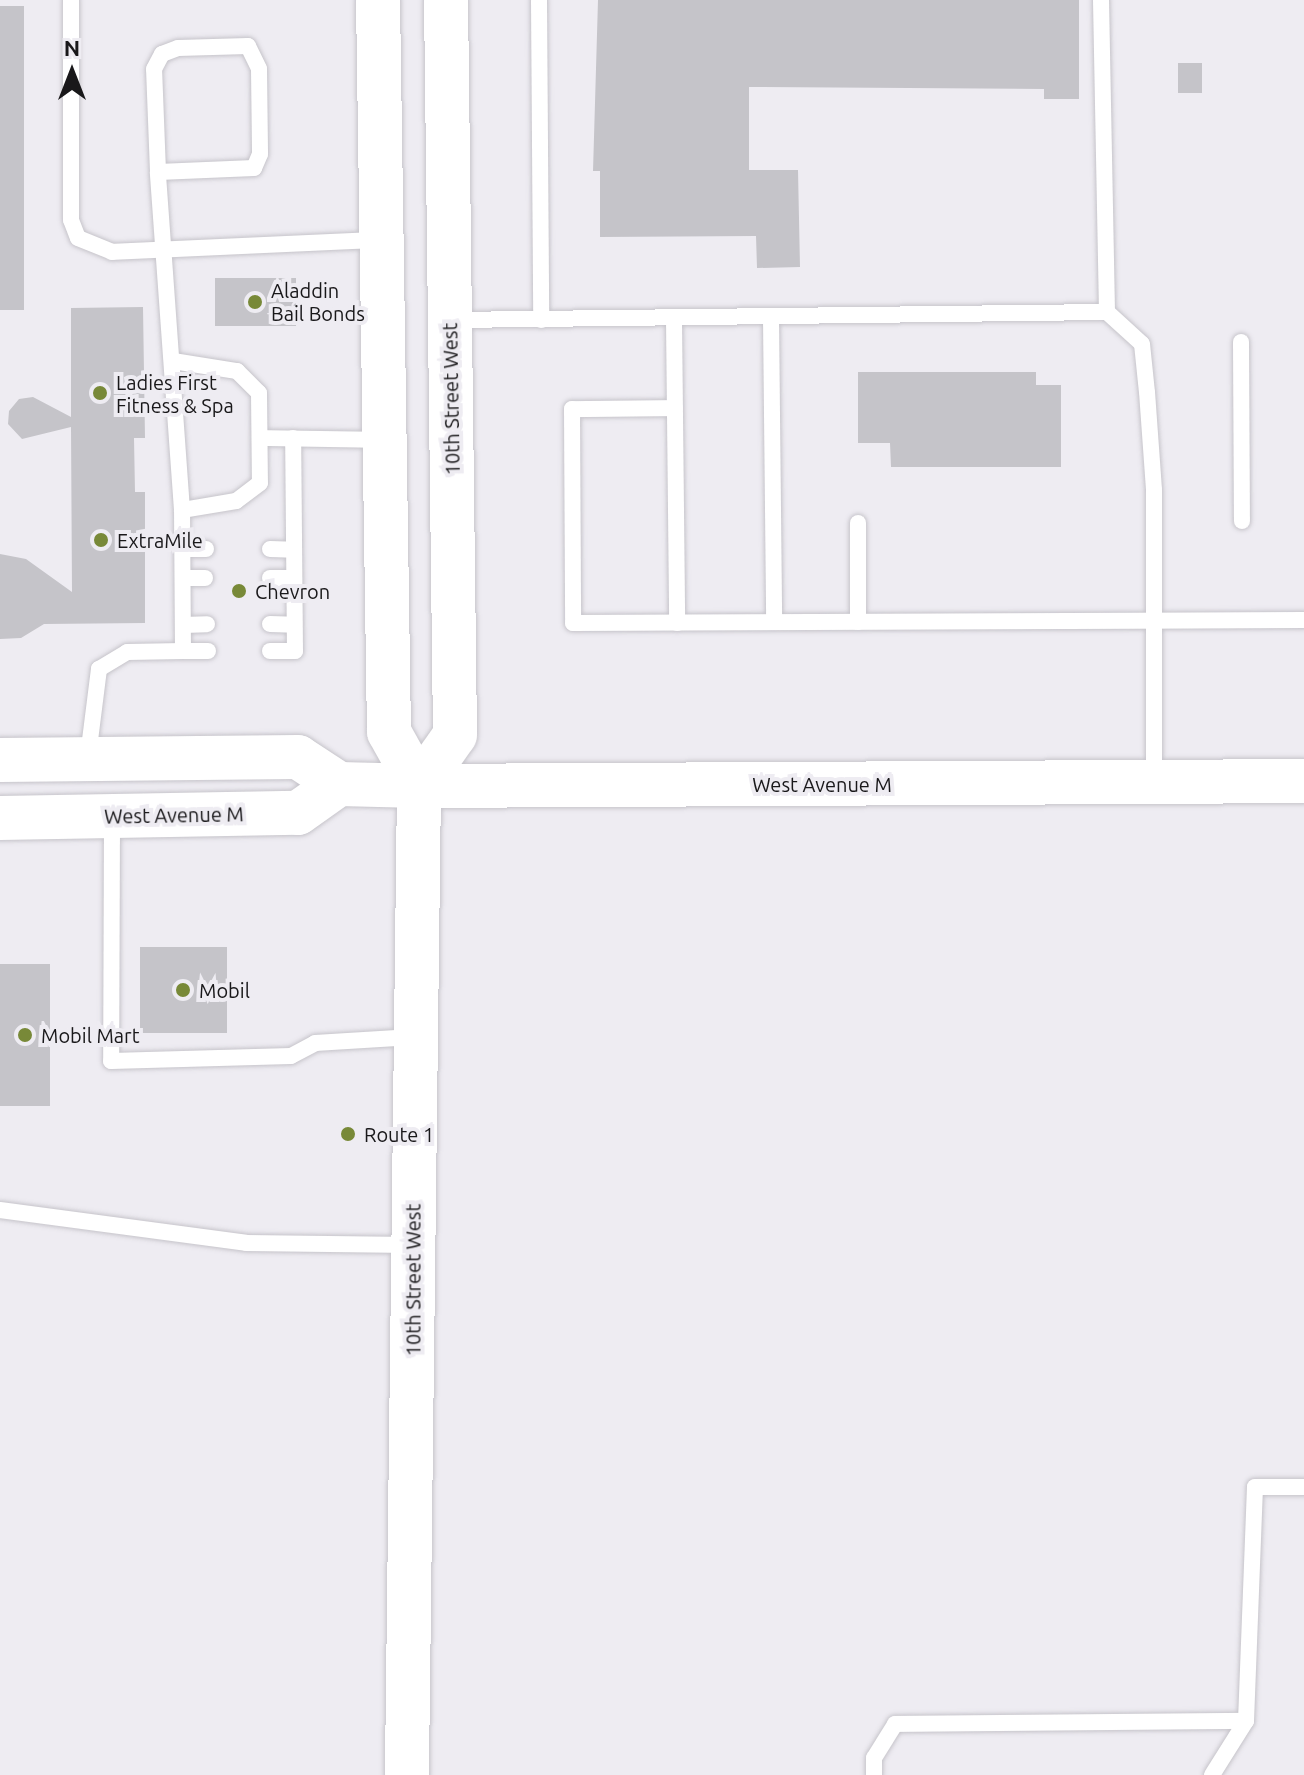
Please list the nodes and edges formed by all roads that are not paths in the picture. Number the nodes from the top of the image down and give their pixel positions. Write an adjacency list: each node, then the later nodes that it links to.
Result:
1 (71, 0): 8 (lane)
2 (378, 0): 7 (main road, 10th Street West)
3 (446, 0): 12 (main road, 10th Street West)
4 (539, 0): 13 (lane)
5 (1101, 0): 9 (lane)
6 (158, 172): 6 (lane); 8 (lane)
7 (380, 240): 8 (lane); 19 (main road, 10th Street West)
8 (167, 251): 15 (lane)
9 (1107, 312): 10 (lane); 32 (lane)
10 (771, 318): 11 (lane); 33 (lane)
11 (674, 319): 13 (lane); 16 (lane)
12 (450, 320): 13 (lane); 48 (main road, 10th Street West)
13 (541, 320)
14 (1241, 342): 21 (lane)
15 (173, 361): 17 (lane); 20 (lane)
16 (675, 408): 35 (lane); 35 (lane)
17 (260, 438): 18 (lane); 20 (lane)
18 (293, 438): 19 (lane); 26 (lane)
19 (383, 440): 48 (main road, 10th Street West)
20 (182, 510): 23 (lane)
21 (1242, 521)
22 (858, 523): 34 (lane)
23 (183, 549): 24 (lane); 27 (lane)
24 (206, 549)
25 (270, 549): 26 (lane)
26 (293, 550): 30 (lane)
27 (183, 578): 28 (lane); 38 (lane)
28 (205, 578)
29 (270, 578): 30 (lane)
30 (293, 578): 39 (lane)
31 (1304, 620): 32 (lane)
32 (1151, 621): 34 (lane); 46 (lane)
33 (774, 622): 34 (lane); 35 (lane)
34 (858, 622)
35 (677, 623)
36 (207, 624): 38 (lane)
37 (270, 624): 39 (lane)
38 (183, 625): 40 (lane)
39 (294, 625): 42 (lane)
40 (183, 651): 41 (lane); 43 (lane)
41 (208, 651)
42 (270, 651)
43 (88, 759): 44 (main road); 47 (main road)
44 (0, 760)
45 (1304, 781): 46 (main road, West Avenue M)
46 (1154, 782): 48 (main road, West Avenue M)
47 (339, 784): 48 (main road, West Avenue M); 49 (main road, West Avenue M)
48 (419, 786): 51 (main road, 10th Street West)
49 (112, 817): 50 (main road, West Avenue M); 51 (lane)
50 (0, 818)
51 (415, 1037): 53 (main road, 10th Street West)
52 (0, 1210): 53 (lane)
53 (413, 1245): 56 (main road, 10th Street West)
54 (1304, 1487): 55 (lane)
55 (1246, 1721): 57 (lane); 58 (lane)
56 (407, 1775)
57 (874, 1775)
58 (1212, 1775)

